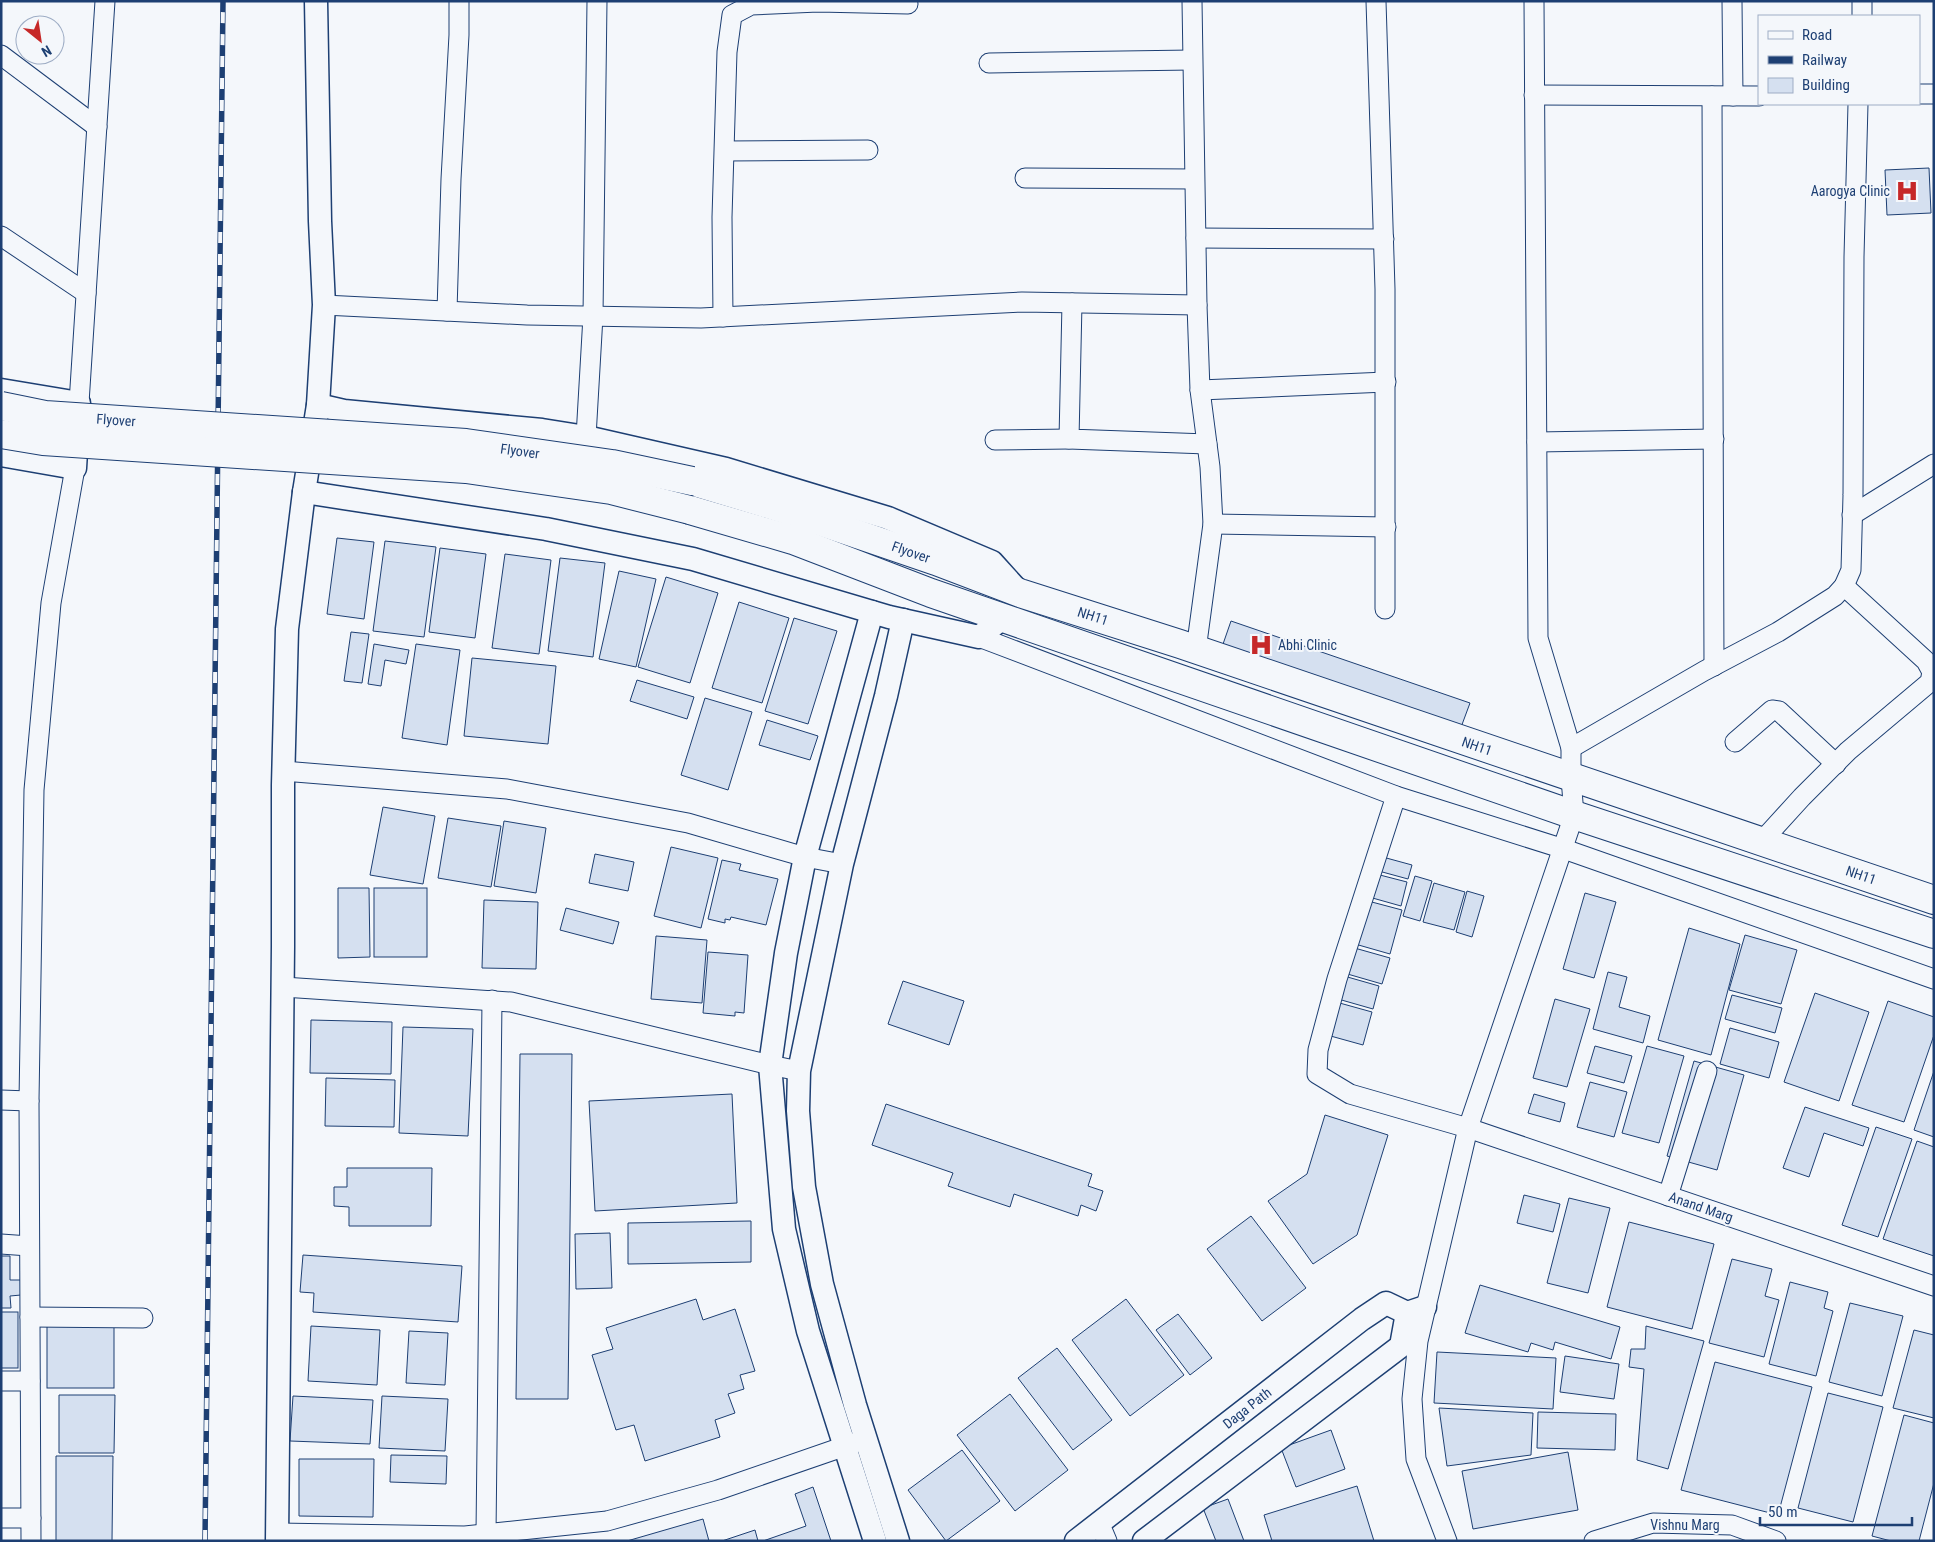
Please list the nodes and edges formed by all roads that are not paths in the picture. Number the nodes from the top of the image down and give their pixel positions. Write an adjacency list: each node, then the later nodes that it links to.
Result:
1 (105, 1): 22 (street)
2 (316, 1): 32 (street)
3 (459, 1): 34 (street)
4 (597, 1): 35 (street)
5 (1192, 1): 13 (street)
6 (1376, 1): 29 (street)
7 (1534, 1): 17 (street)
8 (1732, 1): 19 (street)
9 (1862, 1): 11 (street)
10 (908, 4): 24 (street)
11 (1862, 15)
12 (1, 55): 22 (street)
13 (1192, 60): 14 (street); 26 (street)
14 (988, 63)
15 (1920, 94): 16 (street)
16 (1934, 94)
17 (1534, 95): 18 (street); 48 (street)
18 (1712, 96): 19 (street); 46 (street)
19 (1733, 96): 20 (street)
20 (1758, 96)
21 (1858, 105): 54 (street)
22 (97, 127): 30 (street)
23 (868, 150): 24 (street)
24 (725, 151): 36 (street)
25 (1024, 178): 26 (street)
26 (1194, 179): 28 (street)
27 (1, 236): 30 (street)
28 (1196, 238): 29 (street); 33 (street)
29 (1384, 239): 37 (street)
30 (86, 293): 40 (street)
31 (1072, 303): 33 (street); 36 (street); 45 (street)
32 (324, 305): 34 (street); 41 (street)
33 (1197, 306): 38 (street)
34 (447, 311): 35 (street)
35 (593, 316): 36 (street); 44 (street)
36 (723, 317)
37 (1386, 382): 38 (street); 56 (street)
38 (1200, 390): 49 (street)
39 (3, 396): 40 (street); 42 (street); 58 (highway, Flyover, bridge)
40 (79, 403): 52 (street)
41 (318, 405): 44 (street); 53 (street)
42 (1, 429)
43 (1, 434): 61 (highway, Flyover, bridge)
44 (586, 436): 58 (street)
45 (1069, 439): 47 (street); 49 (street)
46 (1714, 439): 48 (street); 65 (street)
47 (995, 440)
48 (1537, 442): 67 (street)
49 (1207, 444): 55 (street)
50 (1, 455): 52 (street)
51 (1934, 464): 54 (street)
52 (75, 468): 86 (street)
53 (304, 492): 60 (street); 69 (street)
54 (1852, 515): 57 (street)
55 (1213, 524): 56 (street); 64 (street)
56 (1386, 527): 59 (street)
57 (1844, 586): 65 (street); 68 (street)
58 (1020, 593): 64 (highway, NH11)
59 (1385, 609)
60 (872, 612): 62 (street); 75 (street)
61 (1004, 617): 63 (street); 72 (highway, Flyover)
62 (903, 620): 63 (street); 76 (street)
63 (979, 637): 71 (street)
64 (1196, 650): 70 (highway, NH11)
65 (1714, 666): 67 (street)
66 (1735, 742): 68 (street)
67 (1571, 748): 70 (street)
68 (1836, 764): 73 (street)
69 (283, 771): 75 (street); 80 (street)
70 (1571, 778): 72 (street); 73 (highway, NH11)
71 (1396, 796): 74 (street); 87 (street, Anand Marg)
72 (1574, 815): 74 (street); 78 (highway, Flyover)
73 (1761, 842): 77 (highway, NH11)
74 (1564, 849): 79 (street); 87 (street)
75 (805, 857): 76 (street); 82 (street)
76 (842, 864): 83 (street)
77 (1934, 900)
78 (1934, 934)
79 (1934, 979)
80 (282, 987): 81 (street); 103 (street)
81 (492, 1000): 82 (street); 102 (street)
82 (770, 1065): 83 (street); 98 (street)
83 (799, 1071): 97 (street)
84 (1707, 1071): 88 (street)
85 (1, 1100): 86 (street)
86 (29, 1101): 90 (street)
87 (1468, 1128): 88 (street, Anand Marg); 92 (street)
88 (1668, 1196): 91 (street, Anand Marg)
89 (1, 1244): 90 (street)
90 (29, 1246): 93 (street)
91 (1934, 1286)
92 (1416, 1310): 101 (street, Daga Path); 108 (street); 109 (street)
93 (30, 1317): 94 (street); 96 (street)
94 (143, 1318)
95 (1, 1381): 96 (street)
96 (30, 1381): 100 (street)
97 (866, 1438): 98 (street); 106 (street)
98 (846, 1447): 102 (street); 105 (street)
99 (1, 1518): 100 (street)
100 (31, 1518): 104 (street)
101 (1103, 1531): 107 (street, Daga Path)
102 (486, 1534): 103 (street)
103 (277, 1537)
104 (31, 1541)
105 (875, 1541)
106 (898, 1541)
107 (1076, 1541)
108 (1144, 1541)
109 (1447, 1541)
110 (1594, 1541): 111 (street, Vishnu Marg)
111 (1776, 1541)

